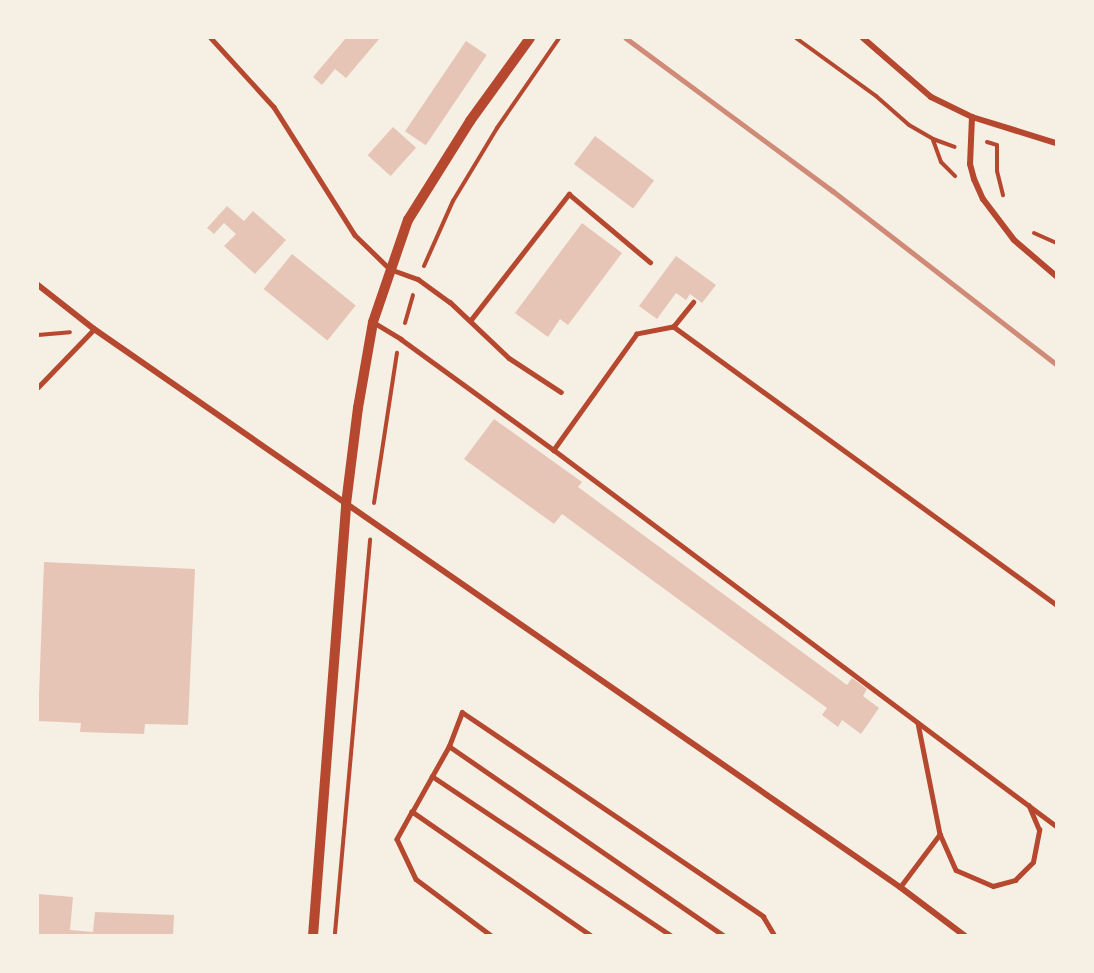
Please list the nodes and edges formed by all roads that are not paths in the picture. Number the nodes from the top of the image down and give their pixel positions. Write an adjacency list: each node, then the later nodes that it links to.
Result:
1 (211, 38): 7 (lane)
2 (530, 38): 7 (street)
3 (863, 38): 4 (street)
4 (972, 117): 5 (street); 8 (street)
5 (1056, 143)
6 (650, 262): 11 (lane)
7 (390, 269): 11 (lane); 12 (street)
8 (1056, 276)
9 (38, 285): 14 (street)
10 (693, 302): 13 (lane)
11 (470, 321): 16 (lane)
12 (373, 322): 17 (lane); 18 (street)
13 (673, 327): 17 (lane); 19 (lane)
14 (94, 329): 15 (street); 18 (street)
15 (38, 387)
16 (561, 392)
17 (554, 450): 20 (lane)
18 (346, 504): 27 (street); 29 (street)
19 (1056, 606)
20 (918, 723): 23 (lane); 26 (lane)
21 (449, 746): 22 (lane); 33 (lane); 34 (lane)
22 (432, 776): 24 (lane); 32 (lane)
23 (1029, 806): 25 (lane); 26 (lane)
24 (412, 812): 28 (lane); 31 (lane)
25 (1056, 826)
26 (940, 834): 27 (lane)
27 (900, 887): 35 (street)
28 (484, 933): 30 (lane)
29 (313, 936)
30 (492, 936)
31 (591, 936)
32 (672, 936)
33 (724, 936)
34 (775, 936)
35 (965, 936)

